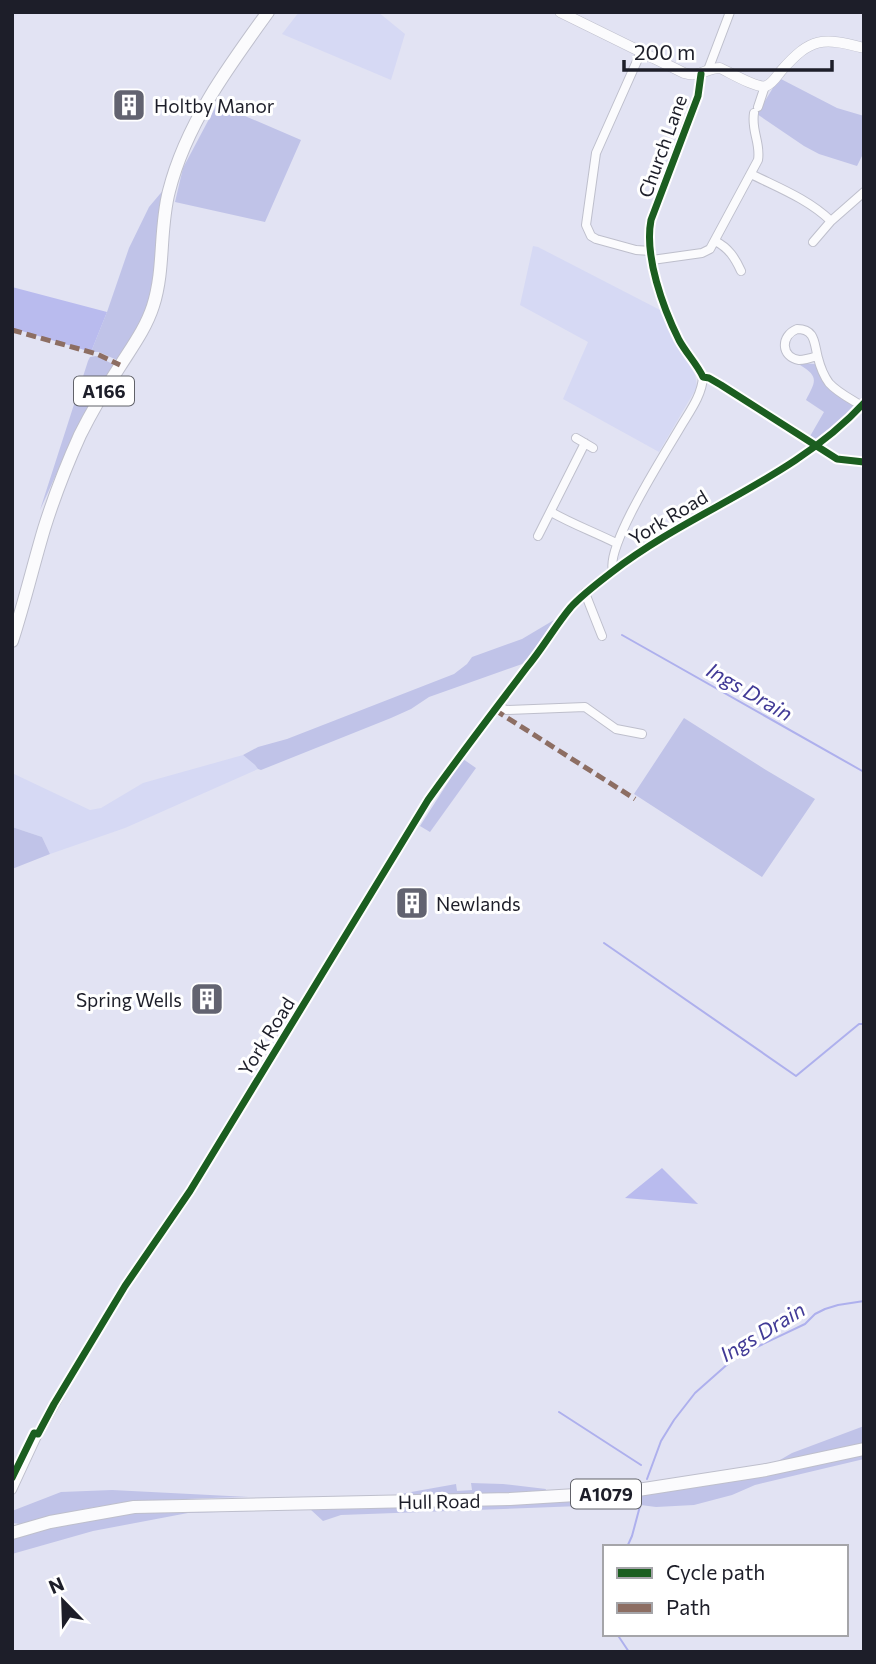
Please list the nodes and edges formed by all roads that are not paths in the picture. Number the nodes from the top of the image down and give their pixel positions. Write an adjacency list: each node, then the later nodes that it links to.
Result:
1 (268, 12): 29 (highway, A166)
2 (560, 12): 5 (street)
3 (730, 12): 6 (street, Church Lane)
4 (864, 48): 7 (street)
5 (641, 52): 6 (street); 13 (street)
6 (704, 72): 7 (street); 13 (street, Church Lane)
7 (765, 86): 8 (street)
8 (751, 174): 10 (street); 11 (street)
9 (864, 192): 10 (street)
10 (831, 221): 12 (street)
11 (715, 241): 13 (street); 14 (street)
12 (813, 242)
13 (652, 255): 16 (street, Church Lane)
14 (741, 271)
15 (817, 356): 15 (street); 17 (street)
16 (703, 377): 20 (street, Church Lane); 25 (street)
17 (863, 405): 20 (street, York Road)
18 (576, 438): 19 (street)
19 (584, 443): 21 (street); 23 (street)
20 (817, 446): 22 (street, Church Lane); 26 (street, York Road)
21 (593, 448)
22 (864, 461)
23 (551, 512): 24 (street); 25 (street)
24 (538, 536)
25 (616, 543): 26 (street)
26 (613, 571): 27 (street, York Road)
27 (585, 593): 28 (street); 30 (street, York Road)
28 (602, 636)
29 (12, 641)
30 (498, 706): 31 (street); 33 (street, York Road)
31 (642, 734)
32 (864, 1448): 34 (highway, Hull Road / A1079)
33 (12, 1490)
34 (12, 1533)

